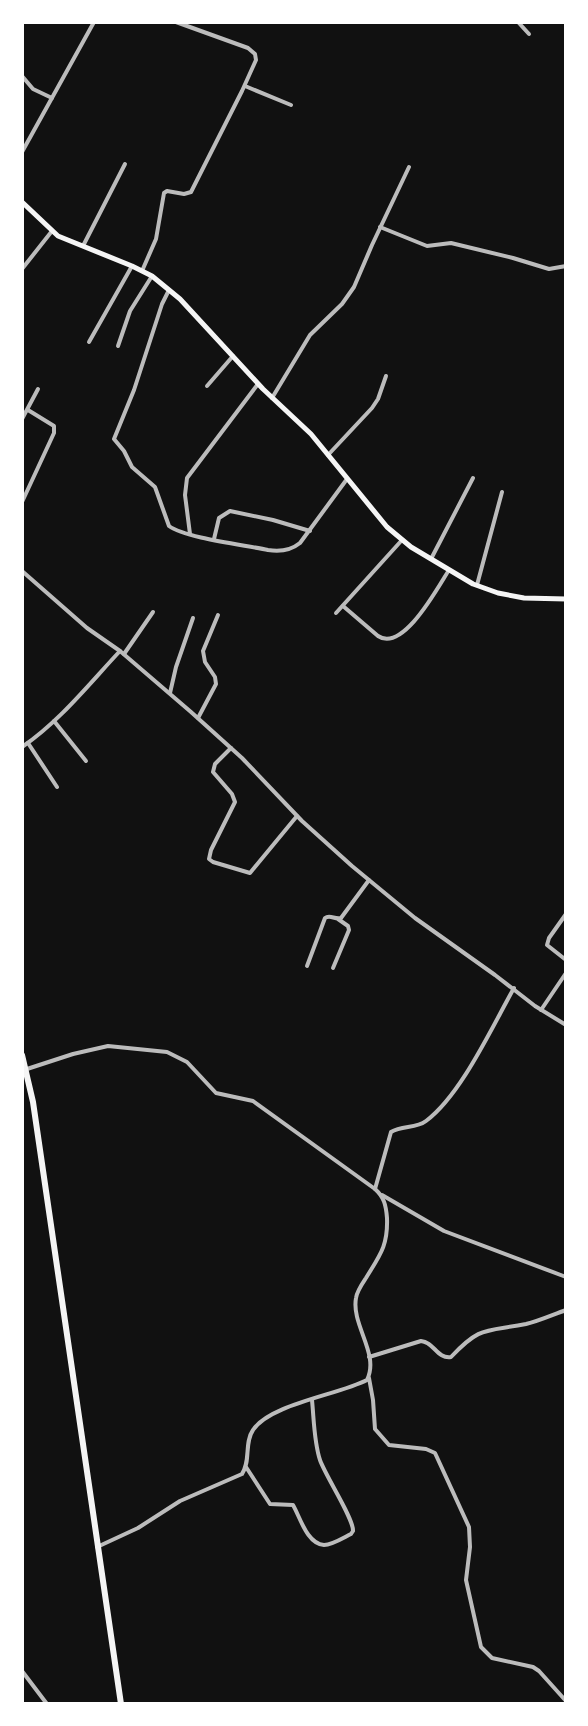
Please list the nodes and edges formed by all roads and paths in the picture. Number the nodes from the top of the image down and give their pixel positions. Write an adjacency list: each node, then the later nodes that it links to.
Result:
1 (94, 22): 7 (street)
2 (176, 22): 6 (street)
3 (518, 22): 4 (street)
4 (529, 34)
5 (22, 76): 7 (street)
6 (245, 86): 8 (street); 19 (street)
7 (52, 98): 9 (street)
8 (291, 105)
9 (22, 152)
10 (125, 164): 15 (street)
11 (409, 167): 13 (street)
12 (22, 202): 14 (main road)
13 (380, 227): 17 (street); 29 (street)
14 (52, 231): 15 (main road); 18 (street)
15 (82, 246): 16 (main road)
16 (132, 266): 19 (main road); 22 (street)
17 (566, 266)
18 (22, 268)
19 (142, 271): 20 (main road)
20 (152, 276): 21 (main road); 23 (street)
21 (169, 290): 24 (main road); 38 (street)
22 (89, 342)
23 (118, 346)
24 (233, 356): 26 (main road); 27 (street)
25 (386, 376): 32 (street)
26 (258, 384): 29 (main road); 38 (street)
27 (207, 386)
28 (38, 389): 30 (street)
29 (272, 398): 32 (main road)
30 (28, 410): 31 (street); 36 (street)
31 (22, 419)
32 (328, 454): 34 (main road)
33 (473, 478): 41 (street)
34 (348, 479): 37 (street); 40 (main road)
35 (502, 492): 44 (street)
36 (22, 502)
37 (310, 531): 39 (street); 39 (street)
38 (190, 534): 39 (street)
39 (214, 539)
40 (402, 540): 41 (main road); 46 (street)
41 (431, 559): 42 (main road)
42 (449, 570): 44 (main road); 46 (street)
43 (22, 571): 51 (street)
44 (477, 585): 45 (main road)
45 (566, 599)
46 (343, 606): 48 (street)
47 (153, 612): 51 (street)
48 (336, 613)
49 (219, 615): 53 (street)
50 (193, 618): 52 (street)
51 (122, 652): 52 (street); 54 (street)
52 (170, 693): 53 (street)
53 (198, 718): 57 (street)
54 (54, 721): 55 (street); 58 (street)
55 (28, 744): 56 (street); 59 (street)
56 (22, 747)
57 (231, 748): 60 (street); 60 (street)
58 (86, 761)
59 (57, 787)
60 (297, 816): 61 (street)
61 (369, 880): 63 (street); 68 (street)
62 (566, 914): 64 (street)
63 (337, 919): 65 (street); 66 (street)
64 (566, 960)
65 (307, 966)
66 (333, 968)
67 (566, 973): 69 (street)
68 (514, 988): 69 (street); 73 (street)
69 (541, 1010): 70 (street)
70 (566, 1025)
71 (22, 1055): 72 (main road)
72 (27, 1069): 73 (street); 81 (main road)
73 (375, 1189): 74 (street)
74 (381, 1194): 75 (street); 77 (street)
75 (566, 1277)
76 (566, 1310): 77 (street)
77 (369, 1357): 78 (street)
78 (369, 1377): 79 (street); 83 (street)
79 (312, 1400): 80 (street); 80 (street)
80 (246, 1466): 81 (street)
81 (97, 1547): 85 (main road)
82 (22, 1671): 84 (street)
83 (566, 1701)
84 (47, 1704)
85 (121, 1704)

